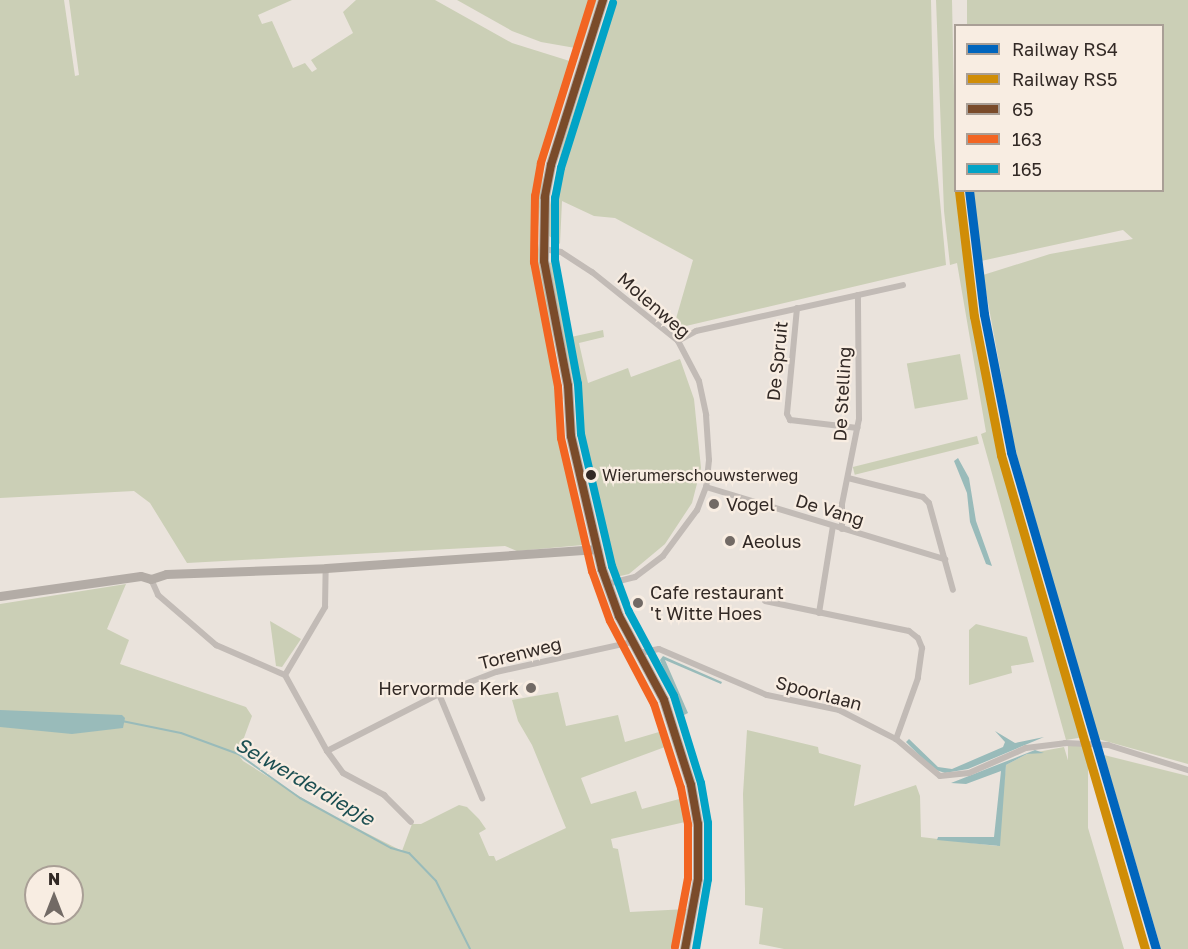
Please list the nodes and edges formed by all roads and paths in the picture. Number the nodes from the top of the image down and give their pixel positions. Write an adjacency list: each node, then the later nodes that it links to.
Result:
1 (603, 0): 2 (main road)
2 (544, 249): 6 (street, Molenweg); 12 (main road)
3 (903, 285): 4 (street)
4 (858, 295): 5 (street); 7 (street, De Stelling)
5 (797, 308): 6 (street); 7 (street, De Spruit)
6 (678, 341): 9 (street, Molenweg)
7 (858, 428): 8 (street, De Stelling)
8 (848, 478): 11 (street, De Stelling); 13 (street, De Vang)
9 (706, 488): 10 (street, De Vang); 16 (street, Molenweg)
10 (833, 526): 11 (street, De Vang); 20 (street)
11 (842, 529): 13 (street, De Vang)
12 (597, 549): 14 (street); 16 (main road)
13 (945, 560): 17 (street, De Vang)
14 (326, 568): 15 (street); 23 (street)
15 (151, 579): 18 (street); 23 (street)
16 (607, 584): 21 (main road)
17 (953, 590)
18 (0, 596)
19 (765, 601): 20 (street)
20 (819, 613): 25 (street)
21 (633, 642): 22 (main road); 24 (street, Torenweg)
22 (640, 653): 25 (street, Spoorlaan); 30 (main road)
23 (285, 675): 26 (street)
24 (439, 694): 26 (street, Torenweg); 28 (street)
25 (896, 739): 27 (street, Spoorlaan)
26 (327, 751): 29 (street)
27 (1188, 770)
28 (482, 798)
29 (411, 822)
30 (685, 949)

